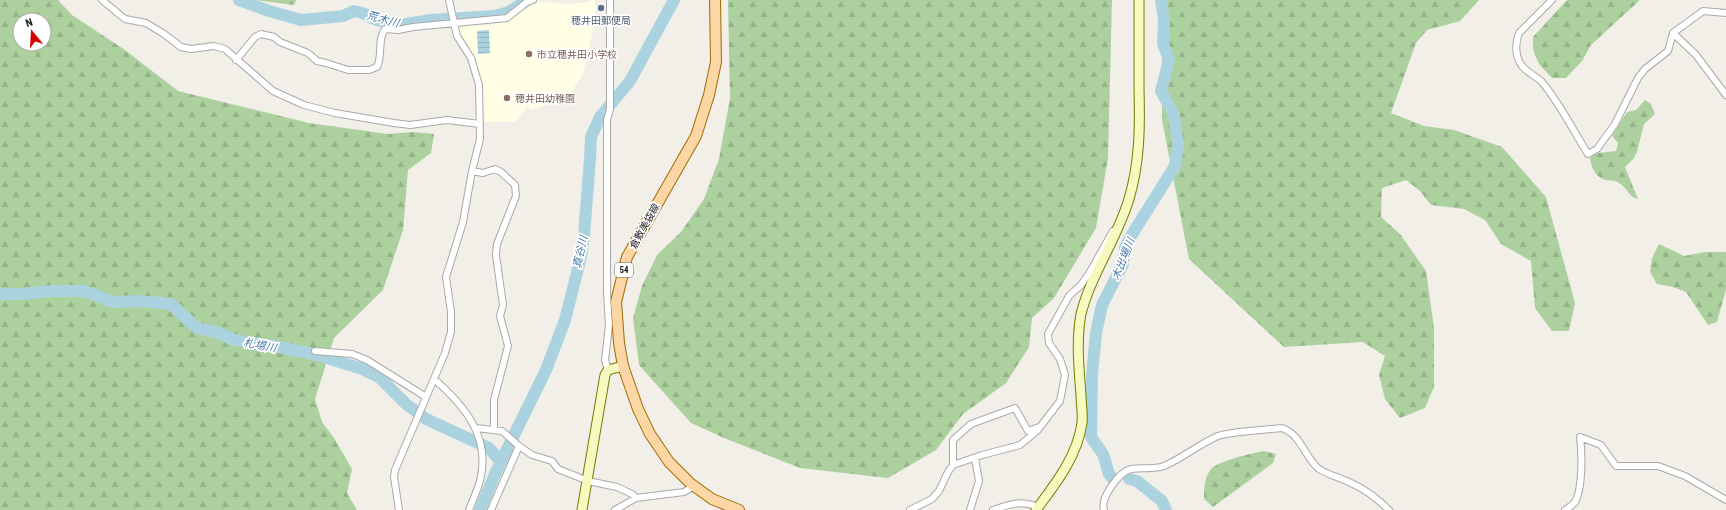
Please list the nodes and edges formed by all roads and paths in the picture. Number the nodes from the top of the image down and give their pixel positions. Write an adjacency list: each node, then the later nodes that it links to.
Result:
1 (102, 0): 11 (street)
2 (449, 0): 9 (street)
3 (533, 0): 9 (street)
4 (610, 0): 18 (street)
5 (715, 0): 17 (main road, 倉敷美袋線 / 54)
6 (1139, 0): 15 (street)
7 (1552, 0): 10 (street)
8 (1726, 13): 10 (street)
9 (453, 20): 11 (street); 13 (street)
10 (1673, 33): 12 (street)
11 (236, 60): 13 (street)
12 (1726, 95)
13 (480, 124): 14 (street)
14 (472, 171): 19 (street); 23 (street)
15 (1120, 221): 21 (street); 31 (street)
16 (315, 351): 20 (street)
17 (623, 366): 18 (street); 28 (main road, 倉敷美袋線 / 54)
18 (608, 370): 27 (street)
19 (434, 379): 20 (street); 22 (street)
20 (426, 397): 32 (street)
21 (1041, 426): 25 (street); 26 (street)
22 (476, 428): 23 (street); 33 (street)
23 (494, 430): 24 (street)
24 (519, 446): 27 (street); 34 (street)
25 (975, 458): 26 (street); 39 (street)
26 (953, 465): 38 (street)
27 (588, 481): 29 (street); 35 (street)
28 (694, 486): 29 (street); 37 (main road, 倉敷美袋線 / 54)
29 (636, 498): 36 (street)
30 (1726, 500): 43 (street)
31 (1037, 508): 40 (street)
32 (399, 510)
33 (469, 510)
34 (491, 510)
35 (582, 510)
36 (615, 510)
37 (739, 510)
38 (910, 510)
39 (970, 510)
40 (993, 510)
41 (1104, 510): 42 (street)
42 (1388, 510)
43 (1565, 510)

